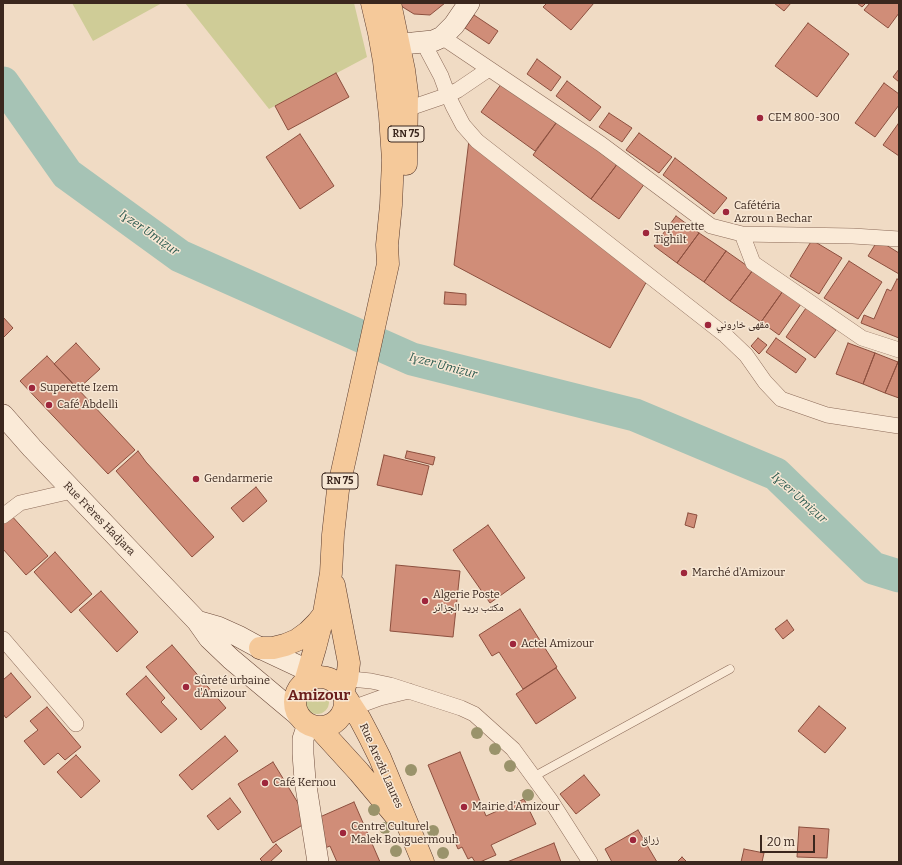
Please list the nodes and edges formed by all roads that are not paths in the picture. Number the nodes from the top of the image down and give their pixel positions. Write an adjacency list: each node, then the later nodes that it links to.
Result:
1 (372, 3): 5 (main road, RN 75)
2 (390, 3): 5 (main road, RN 75)
3 (469, 3): 4 (main road)
4 (433, 40): 5 (main road); 6 (street); 7 (street)
5 (390, 43): 8 (main road, RN 75); 11 (main road, RN 75)
6 (490, 69): 7 (street); 9 (street)
7 (448, 95): 8 (street); 14 (street)
8 (406, 110): 11 (main road, RN 75)
9 (742, 234): 10 (street); 12 (street)
10 (899, 239)
11 (388, 264): 17 (main road, RN 75)
12 (899, 350)
13 (3, 415): 15 (main road, Rue Frères Hadjara)
14 (899, 426)
15 (72, 491): 16 (street); 19 (main road, Rue Frères Hadjara)
16 (3, 516)
17 (331, 573): 18 (main road, RN 75); 23 (main road, RN 75)
18 (324, 613): 21 (main road); 23 (main road, RN 75)
19 (196, 621): 21 (main road); 25 (main road, Rue Frères Hadjara)
20 (3, 639): 26 (street)
21 (260, 648): 23 (main road)
22 (730, 669): 27 (lane)
23 (333, 688): 24 (street); 24 (street); 25 (main road); 25 (main road); 28 (main road, Rue Arezki Laures)
24 (409, 691): 27 (street)
25 (308, 722): 28 (main road, Rue Arezki Laures); 29 (main road)
26 (76, 724)
27 (534, 777): 31 (street)
28 (413, 838): 30 (main road, Rue Arezki Laures)
29 (318, 862)
30 (423, 862)
31 (590, 862)

